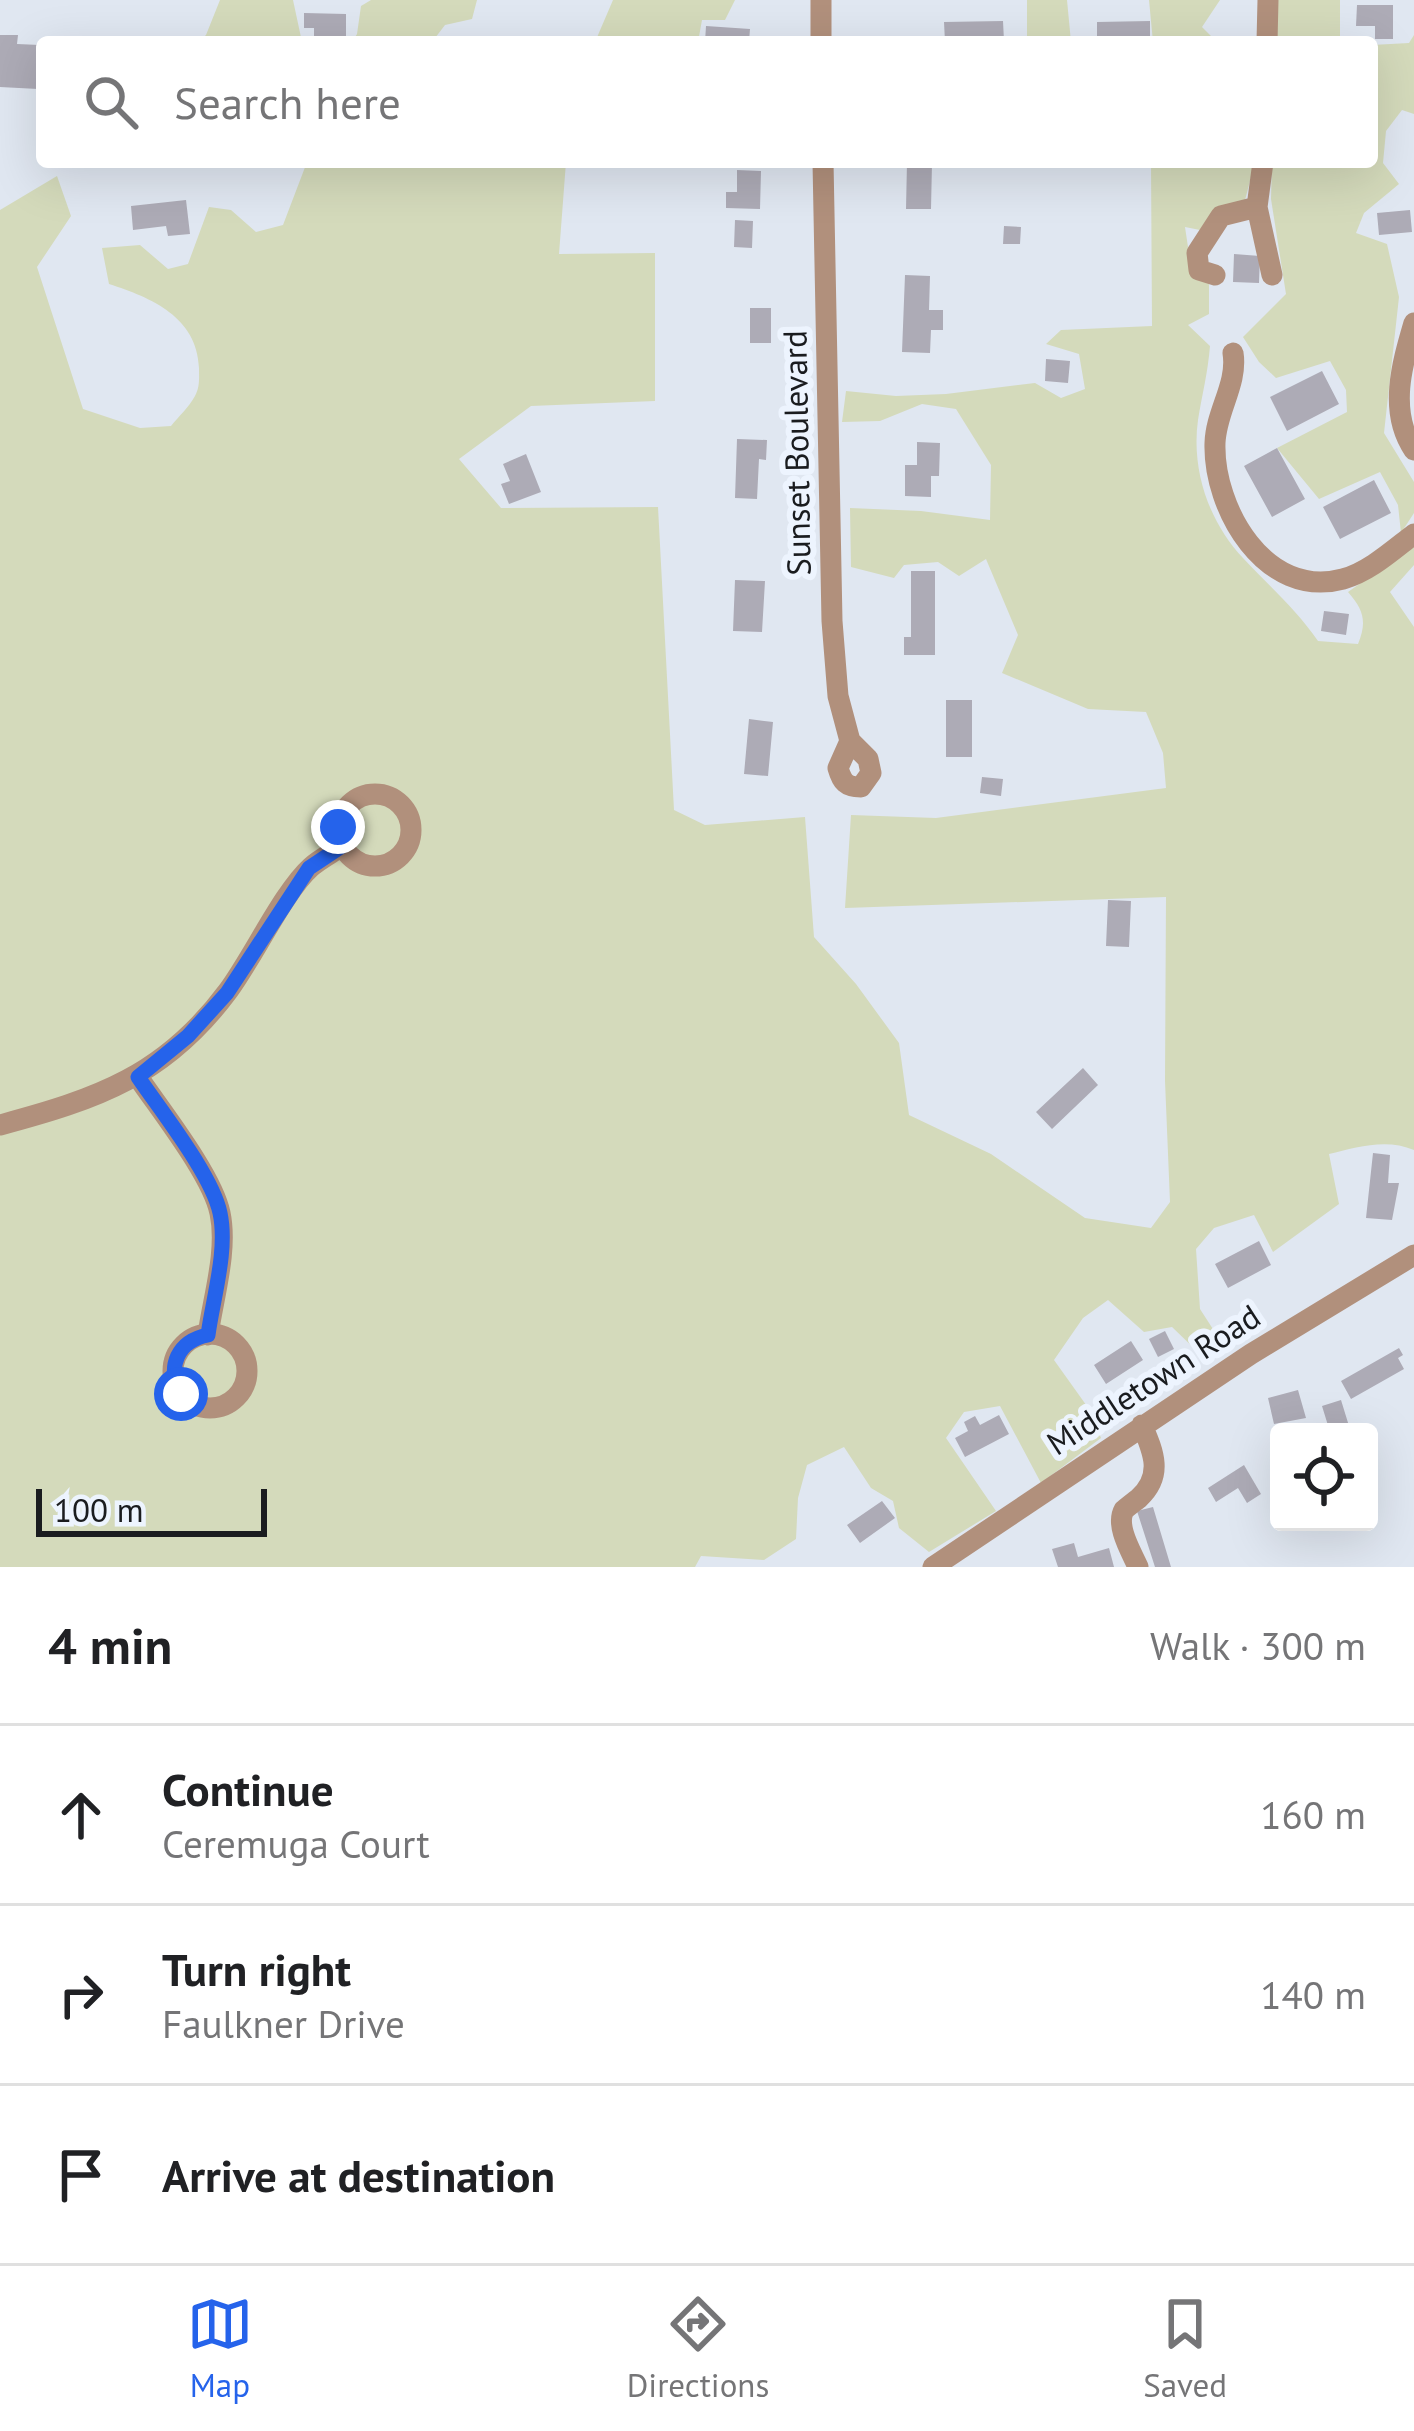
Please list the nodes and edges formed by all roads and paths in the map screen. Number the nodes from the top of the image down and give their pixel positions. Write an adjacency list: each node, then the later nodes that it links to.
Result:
1 (820, 0): 3 (street)
2 (1268, 0): 4 (street)
3 (821, 36)
4 (1267, 36)
5 (823, 168): 14 (street, Sunset Boulevard)
6 (1262, 168): 7 (street)
7 (1257, 207): 8 (street); 9 (street)
8 (1215, 275)
9 (1272, 275)
10 (1414, 323): 12 (street)
11 (1233, 352): 13 (street)
12 (1414, 450)
13 (1414, 534)
14 (850, 741)
15 (342, 846): 16 (street)
16 (138, 1077): 17 (street); 19 (street)
17 (0, 1125)
18 (1414, 1255): 20 (street, Middletown Road)
19 (208, 1335)
20 (1142, 1425): 21 (street, Middletown Road); 22 (street)
21 (933, 1567)
22 (1138, 1567)

